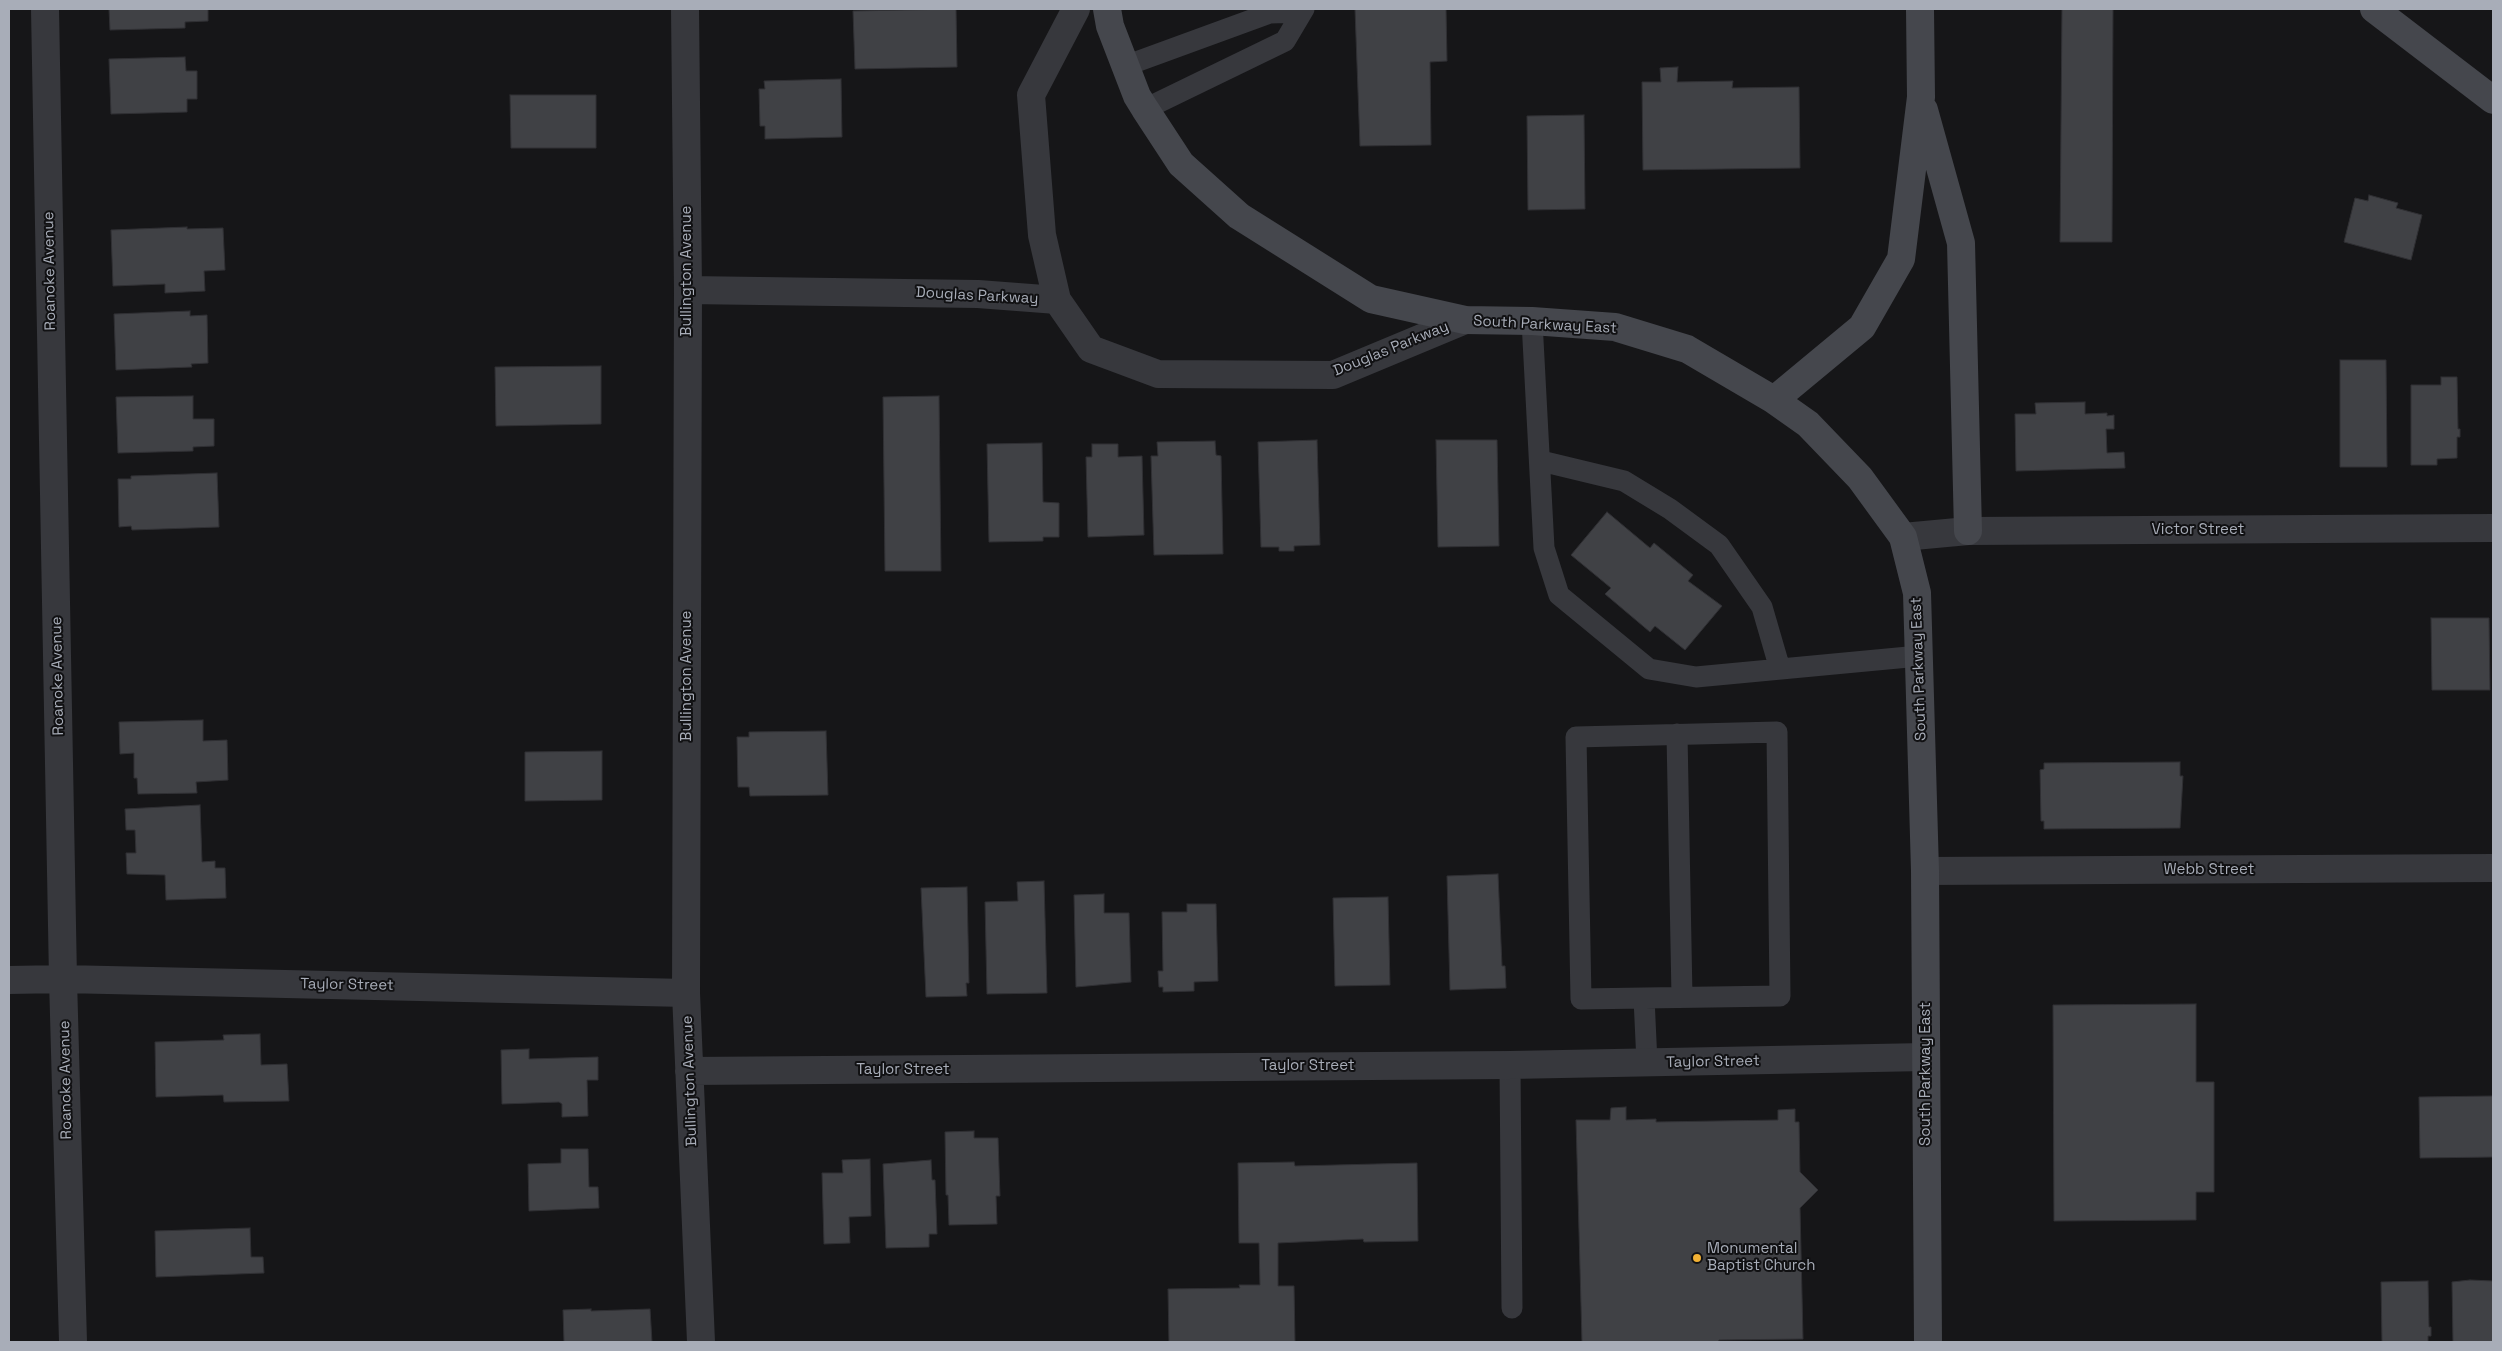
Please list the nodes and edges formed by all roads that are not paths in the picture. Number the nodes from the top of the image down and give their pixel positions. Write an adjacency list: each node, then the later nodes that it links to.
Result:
1 (45, 9): 26 (street, Roanoke Avenue)
2 (685, 9): 12 (street, Bullington Avenue)
3 (1076, 9): 13 (street)
4 (1107, 9): 8 (main road, South Parkway East)
5 (1920, 9): 9 (main road)
6 (2374, 9): 10 (main road)
7 (1303, 11): 8 (lane); 11 (lane)
8 (1125, 66): 11 (main road, South Parkway East)
9 (1920, 97): 16 (main road); 19 (main road)
10 (2493, 100)
11 (1145, 109): 14 (main road, South Parkway East)
12 (688, 290): 13 (street, Douglas Parkway); 28 (street, Bullington Avenue)
13 (1058, 300): 14 (street, Douglas Parkway)
14 (1465, 320): 15 (main road, South Parkway East)
15 (1532, 321): 16 (main road, South Parkway East); 17 (lane)
16 (1774, 400): 20 (main road, South Parkway East)
17 (1541, 461): 22 (lane); 22 (lane)
18 (2493, 528): 19 (street, Victor Street)
19 (1968, 531): 20 (street, Victor Street)
20 (1903, 537): 21 (main road, South Parkway East)
21 (1919, 656): 22 (lane); 25 (main road, South Parkway East)
22 (1780, 669)
23 (1678, 734): 29 (lane); 30 (lane); 30 (lane)
24 (2493, 868): 25 (street, Webb Street)
25 (1925, 871): 31 (main road, South Parkway East)
26 (63, 979): 27 (street, Taylor Street); 28 (street, Taylor Street); 36 (street, Roanoke Avenue)
27 (9, 980)
28 (686, 993): 34 (street, Bullington Avenue)
29 (1644, 998): 30 (lane); 32 (lane)
30 (1682, 998)
31 (1926, 1057): 32 (street, Taylor Street); 38 (main road, South Parkway East)
32 (1647, 1063): 33 (street, Taylor Street)
33 (1510, 1065): 34 (street, Taylor Street); 35 (lane)
34 (689, 1071): 37 (street, Bullington Avenue)
35 (1512, 1308)
36 (73, 1342)
37 (701, 1342)
38 (1928, 1342)

